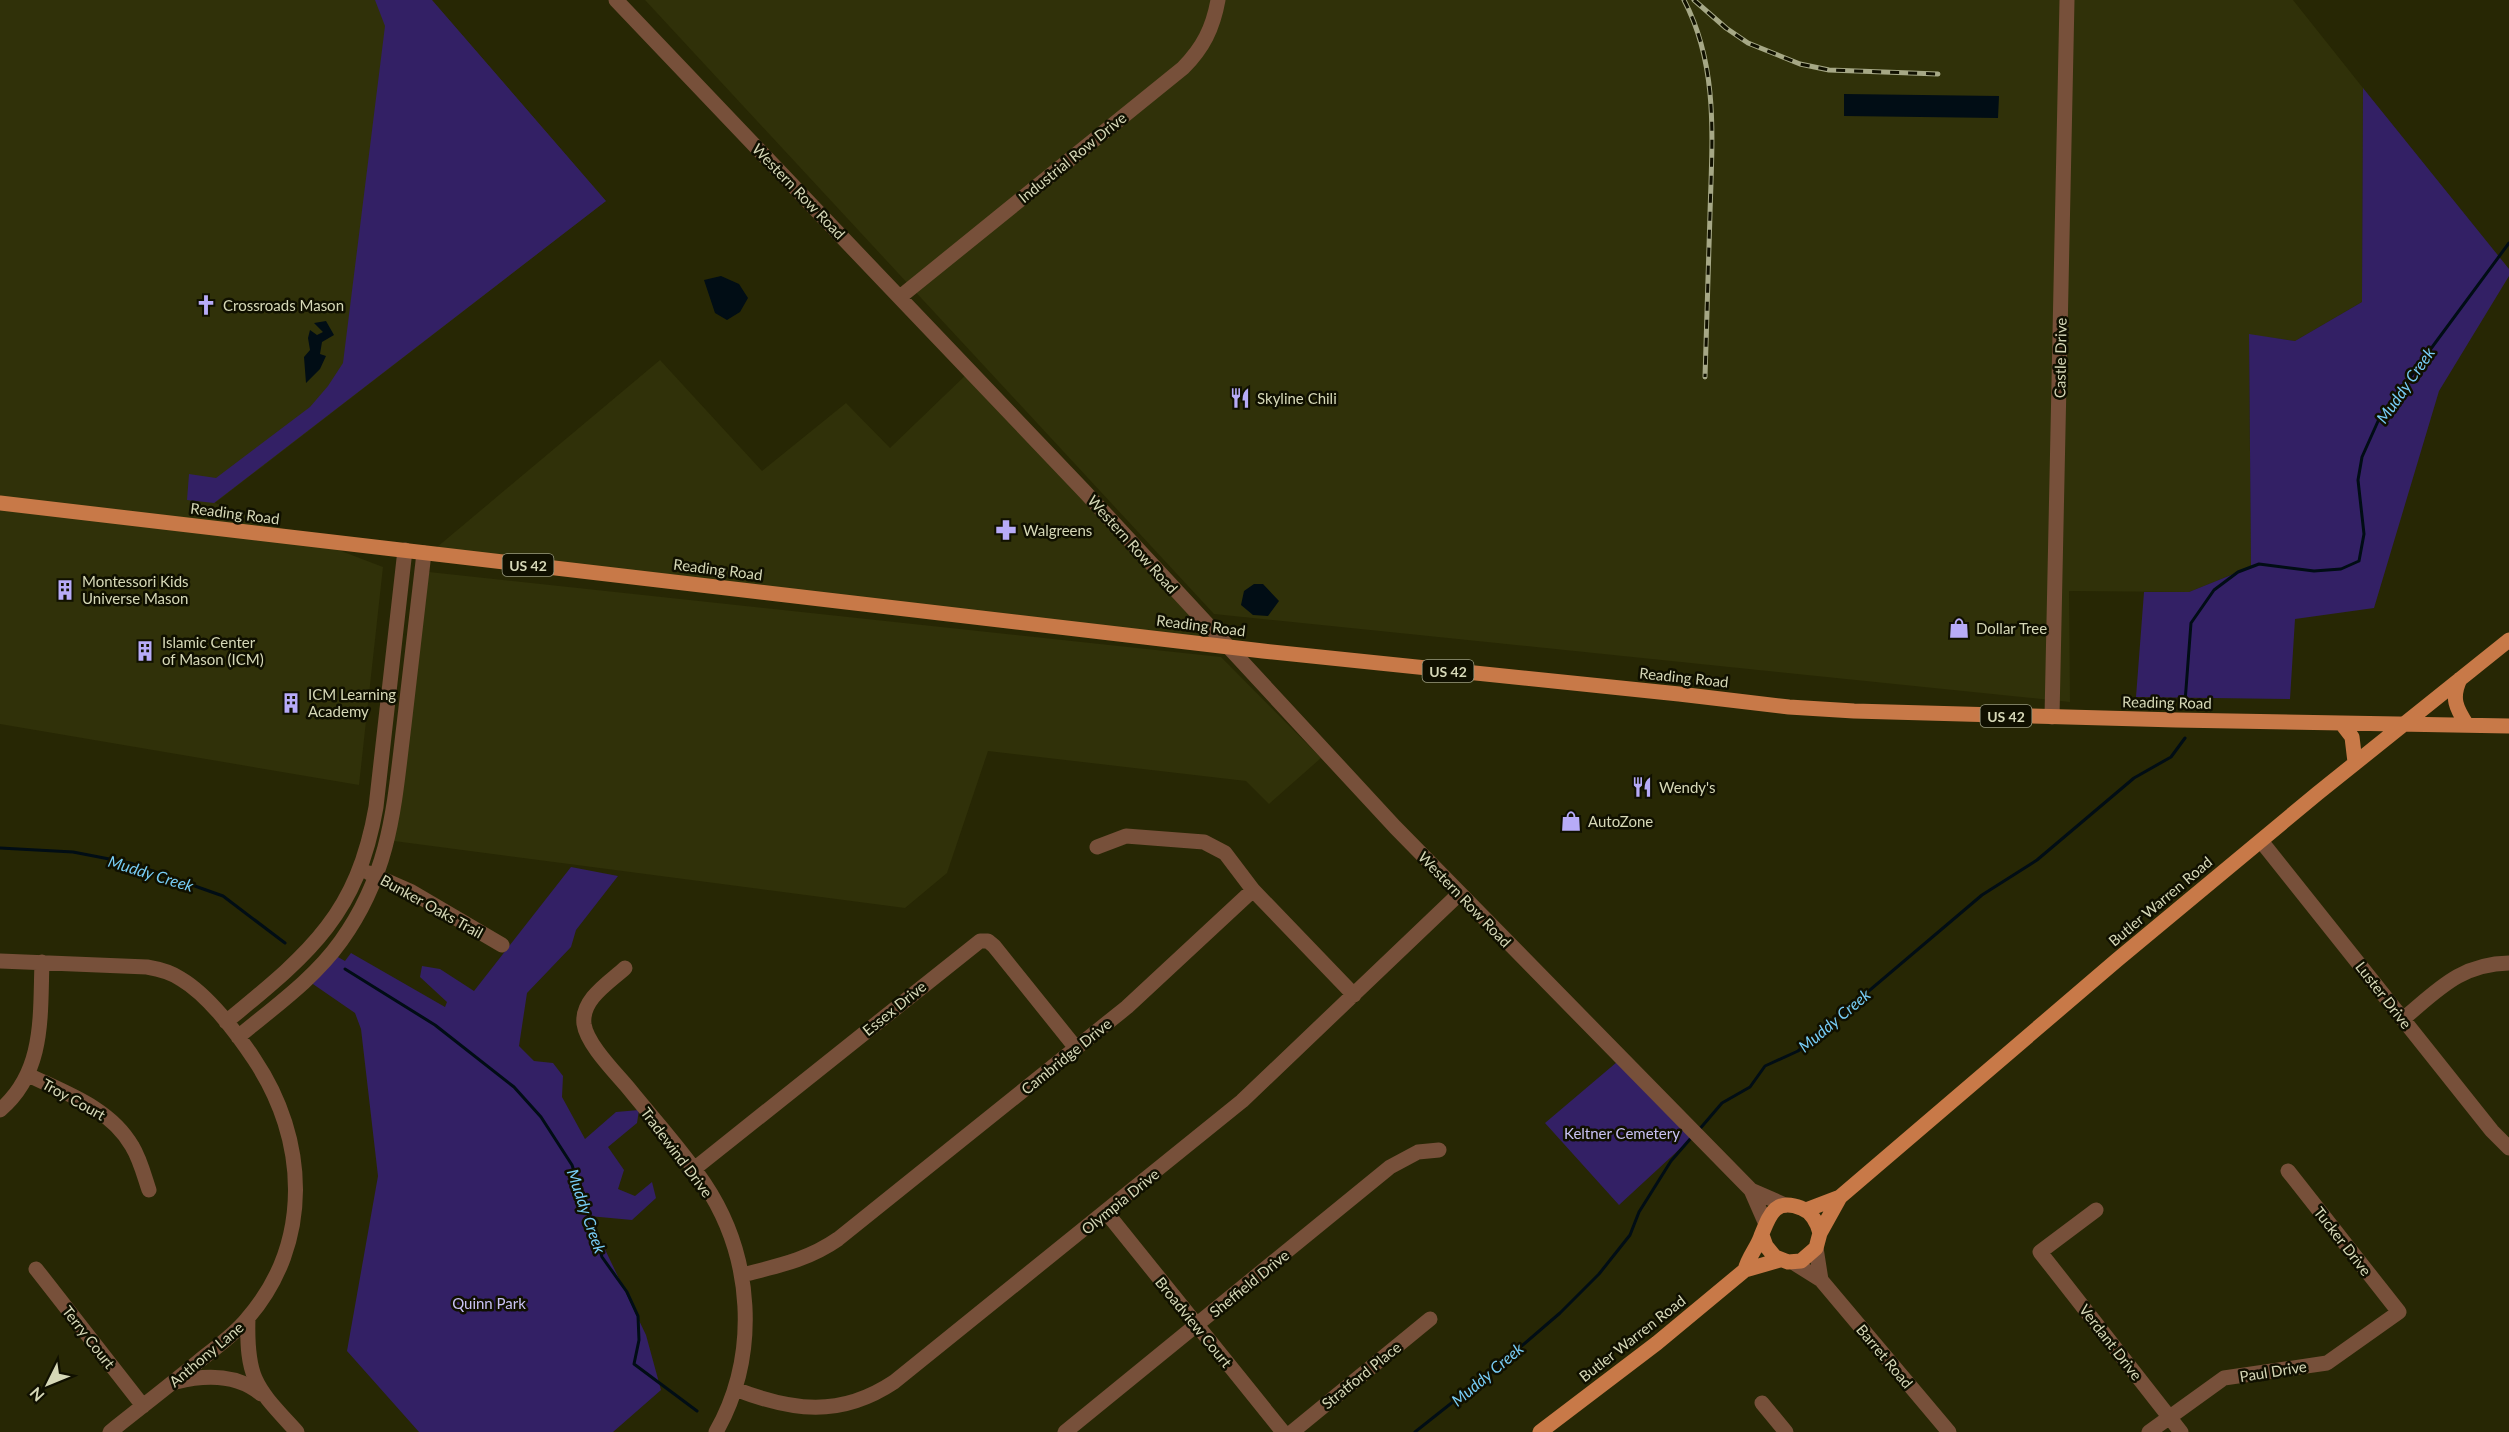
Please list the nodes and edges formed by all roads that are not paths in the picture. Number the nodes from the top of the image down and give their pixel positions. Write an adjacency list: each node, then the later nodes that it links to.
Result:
1 (616, 0): 4 (street, Western Row Road)
2 (1218, 0): 4 (street, Industrial Row Drive)
3 (2067, 0): 11 (street, Castle Drive)
4 (900, 297): 9 (street, Western Row Road)
5 (0, 503): 6 (main road, Reading Road / US 42)
6 (405, 550): 7 (main road, Reading Road / US 42); 19 (street)
7 (423, 553): 9 (main road, Reading Road / US 42); 20 (street)
8 (2509, 640): 10 (main road, Butler Warren Road)
9 (1226, 646): 11 (main road, Reading Road / US 42); 22 (street, Western Row Road)
10 (2460, 679): 13 (main road, Butler Warren Road); 14 (main road)
11 (2052, 717): 12 (main road, Reading Road / US 42)
12 (2342, 724): 13 (main road, Reading Road / US 42); 16 (main road)
13 (2401, 725): 14 (main road, US 42); 16 (main road, Butler Warren Road)
14 (2467, 725): 15 (main road, US 42)
15 (2509, 726)
16 (2355, 762): 17 (main road, Butler Warren Road)
17 (2261, 841): 29 (street, Luster Drive); 41 (main road, Butler Warren Road)
18 (1097, 847): 21 (street)
19 (361, 869): 20 (street, Bunker Oaks Trail); 30 (street)
20 (378, 876): 23 (street, Bunker Oaks Trail); 31 (street)
21 (1253, 890): 28 (street); 32 (street, Cambridge Drive)
22 (1459, 894): 28 (street, Olympia Drive); 40 (street, Western Row Road)
23 (502, 945)
24 (0, 961): 25 (street, Anthony Lane)
25 (42, 962): 30 (street, Anthony Lane); 33 (street)
26 (2509, 963): 29 (street)
27 (625, 968): 37 (street, Tradewind Drive)
28 (1354, 995): 45 (street, Olympia Drive)
29 (2403, 1019): 35 (street, Luster Drive)
30 (226, 1022): 31 (street, Anthony Lane)
31 (238, 1037): 54 (street, Anthony Lane)
32 (1076, 1048): 37 (street, Essex Drive); 51 (street, Cambridge Drive)
33 (28, 1075): 34 (street); 39 (street, Troy Court)
34 (0, 1110)
35 (2509, 1148)
36 (1438, 1150): 56 (street, Sheffield Drive)
37 (694, 1169): 51 (street, Tradewind Drive)
38 (2288, 1171): 53 (street, Tucker Drive)
39 (149, 1190)
40 (1751, 1190): 42 (street, Western Row Road); 46 (street, Western Row Road)
41 (1840, 1197): 44 (main road, Butler Warren Road); 47 (main road, Butler Warren Road)
42 (1785, 1205): 44 (main road); 46 (main road, Butler Warren Road)
43 (2096, 1209): 62 (street, Verdant Drive)
44 (1806, 1210): 47 (main road)
45 (1106, 1212): 56 (street, Broadview Court); 58 (street, Olympia Drive)
46 (1763, 1229): 48 (main road); 50 (main road, Butler Warren Road)
47 (1818, 1240): 48 (main road, Butler Warren Road); 52 (street)
48 (1787, 1261): 50 (main road, Butler Warren Road); 52 (street, Barret Road)
49 (36, 1269): 61 (street, Terry Court)
50 (1745, 1270): 69 (main road, Butler Warren Road)
51 (742, 1275): 58 (street, Tradewind Drive)
52 (1821, 1280): 71 (street, Barret Road)
53 (2399, 1312): 62 (street, Paul Drive)
54 (248, 1318): 57 (street, Anthony Lane); 59 (street)
55 (1430, 1319): 68 (street, Stratford Place)
56 (1196, 1325): 66 (street, Sheffield Drive); 67 (street, Broadview Court)
57 (173, 1383): 59 (street); 61 (street, Anthony Lane)
58 (735, 1389): 65 (street, Tradewind Drive)
59 (264, 1397): 64 (street)
60 (1762, 1403): 70 (street)
61 (143, 1406): 63 (street, Anthony Lane)
62 (2168, 1416): 72 (street, Paul Drive); 73 (street, Verdant Drive)
63 (110, 1432)
64 (297, 1432)
65 (716, 1432)
66 (1065, 1432)
67 (1283, 1432)
68 (1292, 1432)
69 (1540, 1432)
70 (1786, 1432)
71 (1949, 1432)
72 (2149, 1432)
73 (2181, 1432)

